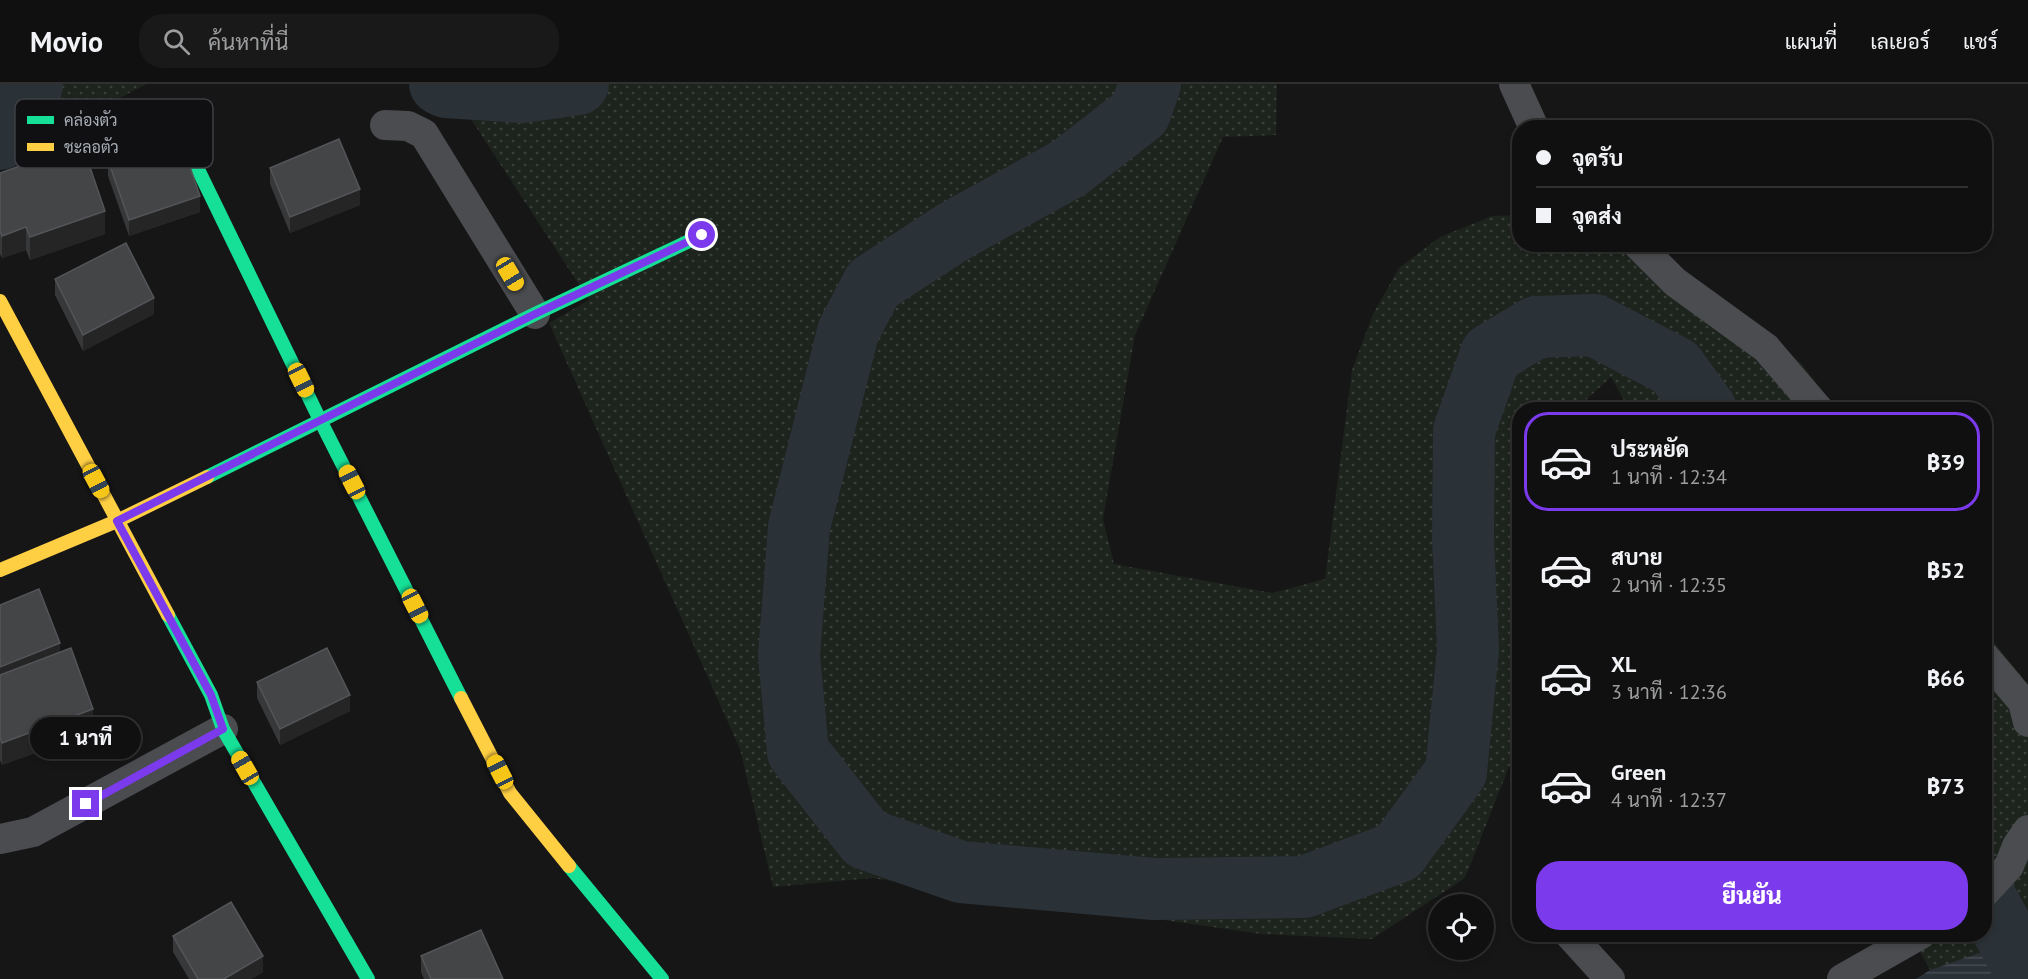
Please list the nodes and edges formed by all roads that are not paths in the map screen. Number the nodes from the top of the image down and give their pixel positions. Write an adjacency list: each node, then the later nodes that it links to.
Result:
1 (1514, 84): 2 (street)
2 (1530, 120)
3 (385, 125): 8 (street)
4 (197, 168): 10 (street)
5 (702, 235): 8 (street)
6 (1645, 252): 9 (street)
7 (0, 301): 11 (street)
8 (535, 314): 10 (street)
9 (1812, 402)
10 (320, 420): 11 (street); 22 (street)
11 (117, 521): 12 (street); 15 (street)
12 (0, 570)
13 (1992, 665): 14 (street)
14 (2028, 722)
15 (223, 729): 17 (street); 21 (street)
16 (2028, 830): 18 (street)
17 (0, 839)
18 (1992, 884)
19 (1576, 942): 23 (street)
20 (1907, 942): 24 (street)
21 (368, 979)
22 (662, 979)
23 (1610, 979)
24 (1842, 979)

